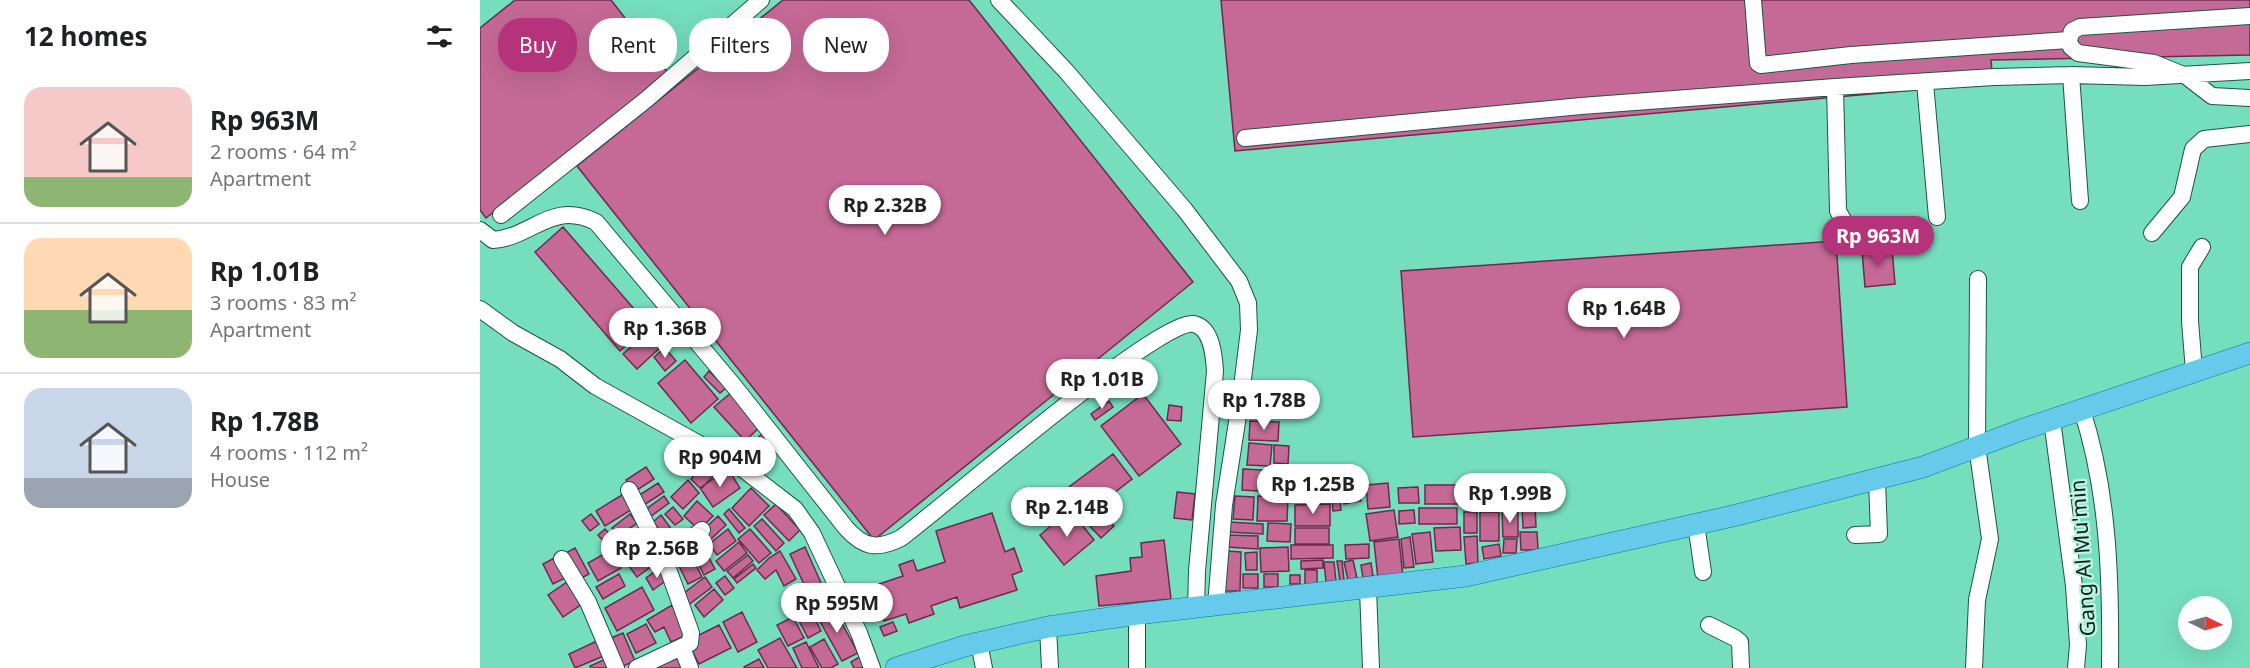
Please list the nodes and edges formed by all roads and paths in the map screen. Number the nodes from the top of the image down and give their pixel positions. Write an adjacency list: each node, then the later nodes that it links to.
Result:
1 (761, 0): 15 (street)
2 (999, 0): 37 (street)
3 (1753, 0): 5 (street)
4 (2250, 16): 5 (street)
5 (2069, 39): 8 (street)
6 (2250, 71): 8 (street)
7 (2071, 75): 8 (street); 9 (street); 14 (street)
8 (2186, 76): 11 (street)
9 (1925, 82): 10 (street); 16 (street)
10 (1835, 87): 13 (street); 19 (street)
11 (2250, 98)
12 (2250, 134): 18 (street)
13 (1245, 138)
14 (2080, 201)
15 (501, 215)
16 (1937, 217)
17 (480, 230): 37 (street)
18 (2152, 233)
19 (1852, 235)
20 (2202, 247): 24 (street)
21 (1978, 279): 27 (street)
22 (480, 309): 46 (street)
23 (2250, 353): 24 (main road)
24 (2194, 372): 25 (main road)
25 (2082, 410): 26 (main road); 55 (street, Gang Al Mu'min)
26 (2052, 420): 27 (main road); 54 (street)
27 (1977, 446): 28 (main road); 53 (street)
28 (1877, 480): 30 (main road); 32 (street)
29 (629, 490): 34 (street)
30 (1696, 524): 35 (street); 36 (main road)
31 (702, 530): 34 (street)
32 (1855, 535)
33 (562, 559): 43 (street)
34 (664, 560): 42 (street)
35 (1703, 572)
36 (1368, 589): 37 (main road); 51 (street)
37 (1206, 607): 38 (main road)
38 (1137, 614): 40 (main road); 50 (street)
39 (1709, 625): 52 (street)
40 (1048, 627): 41 (main road); 49 (street)
41 (979, 643): 47 (main road); 48 (street)
42 (682, 648): 44 (street); 45 (street)
43 (616, 668)
44 (637, 668)
45 (690, 668)
46 (872, 668)
47 (897, 668)
48 (984, 668)
49 (1050, 668)
50 (1137, 668)
51 (1371, 668)
52 (1741, 668)
53 (1974, 668)
54 (2076, 668)
55 (2110, 668)

